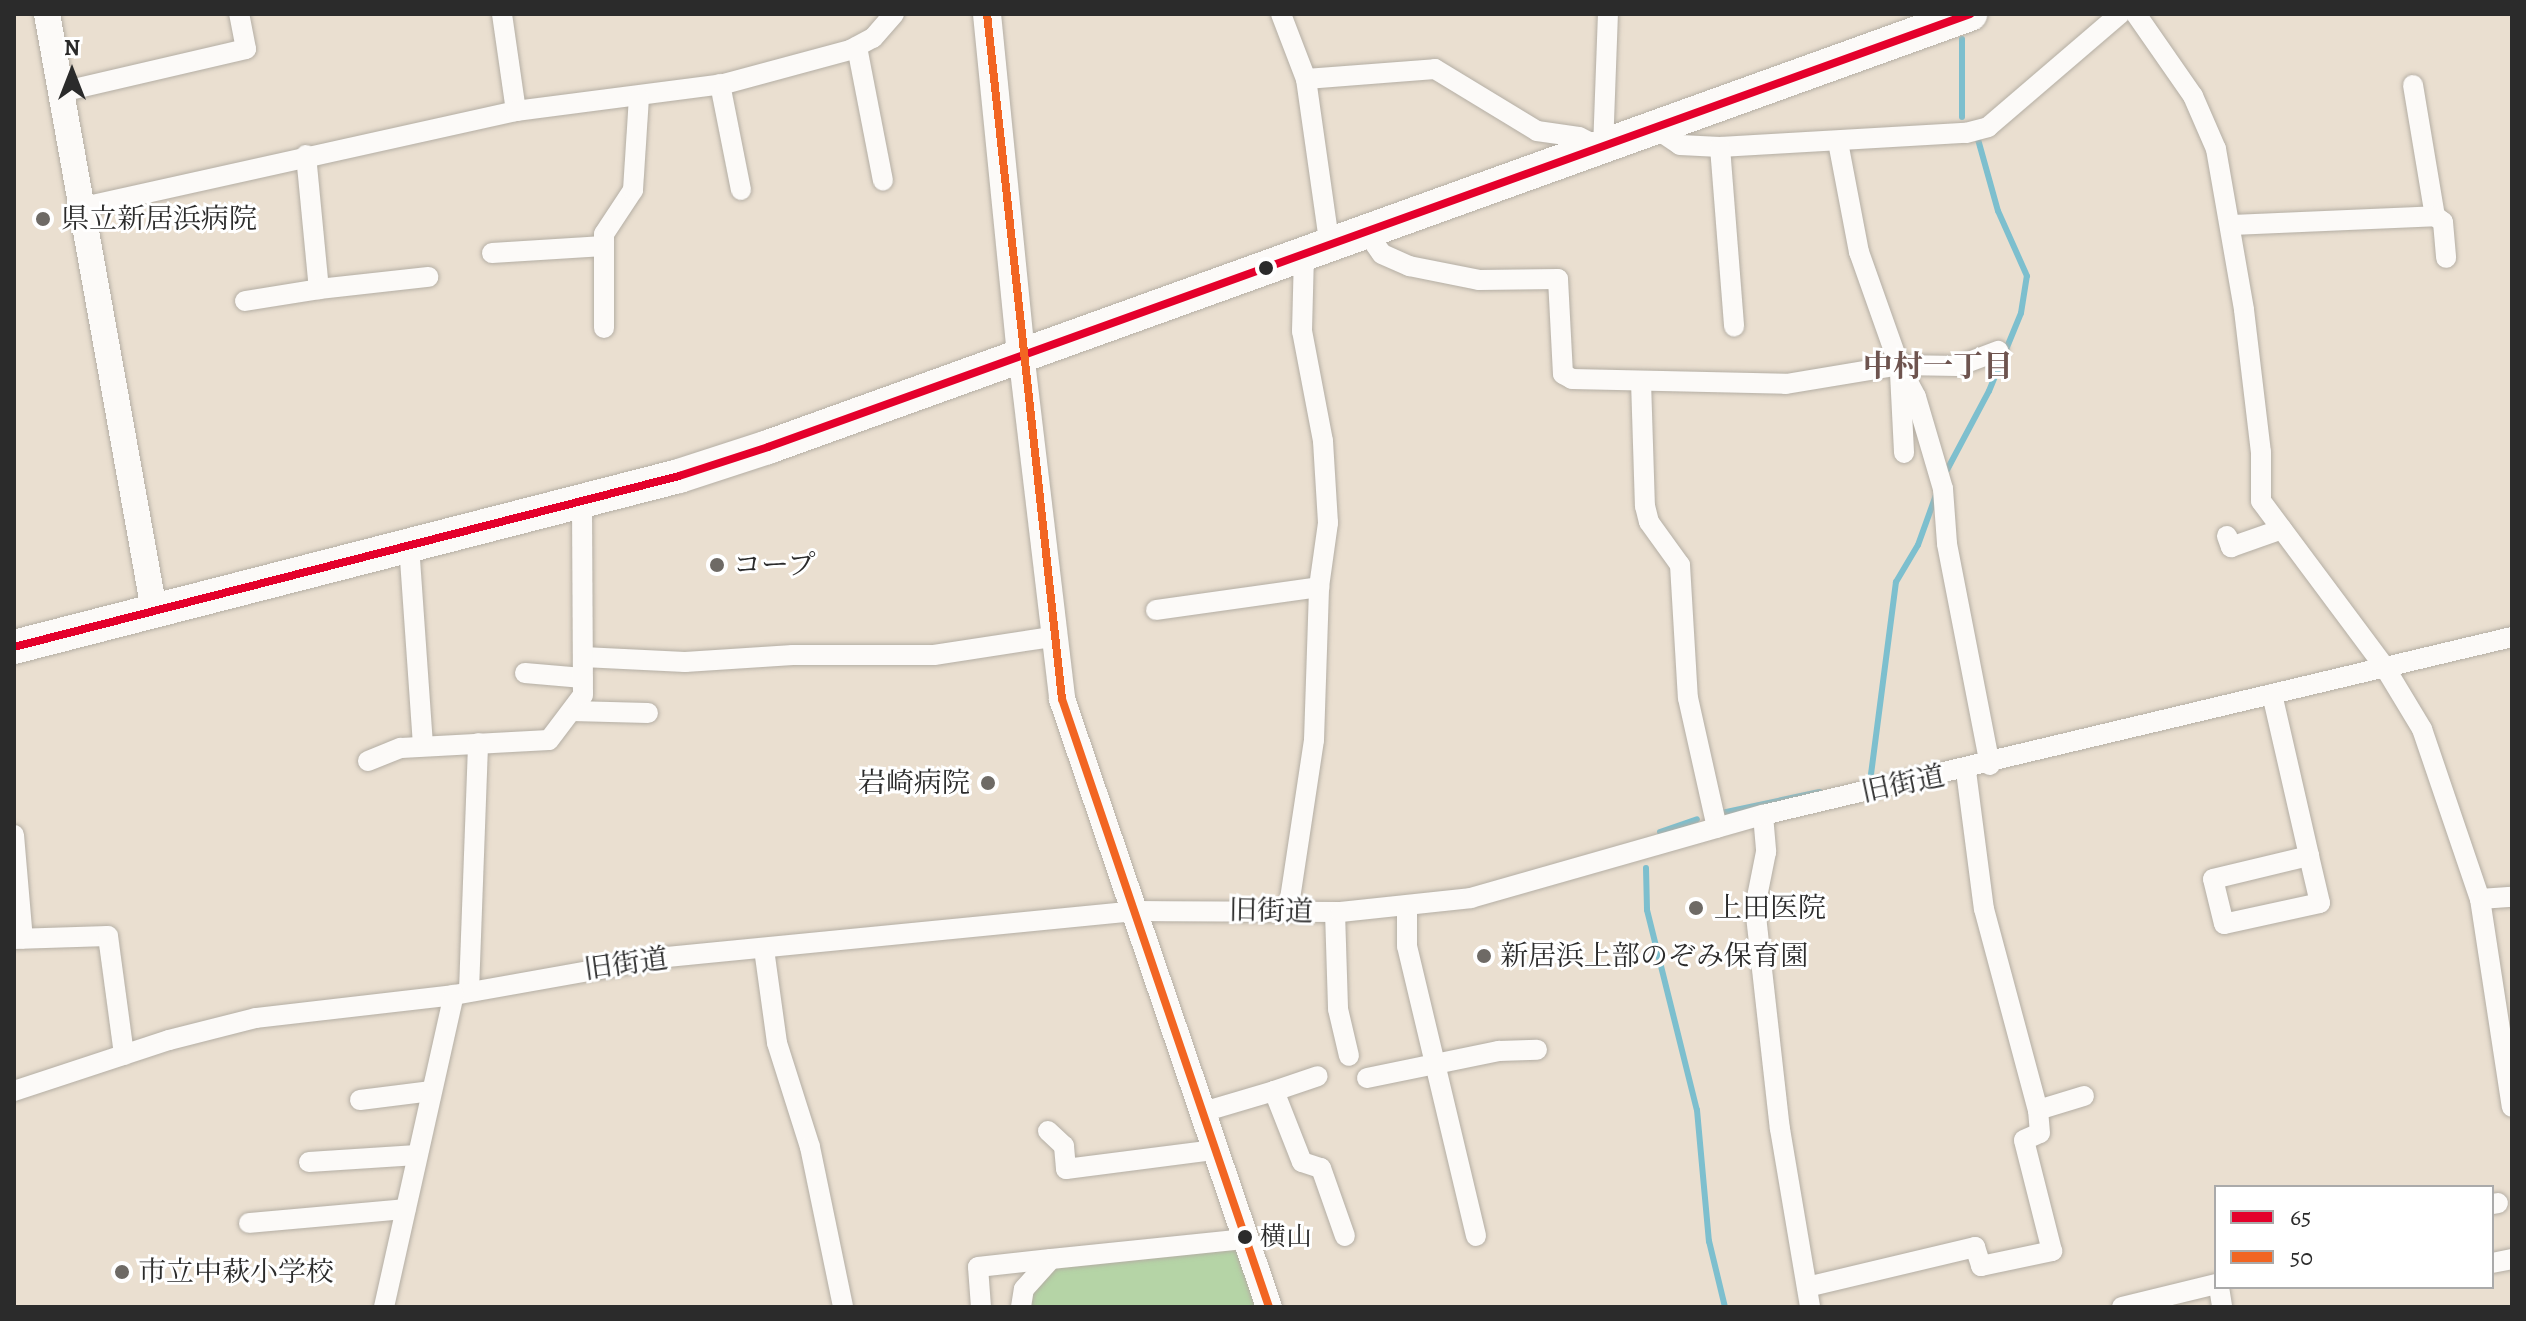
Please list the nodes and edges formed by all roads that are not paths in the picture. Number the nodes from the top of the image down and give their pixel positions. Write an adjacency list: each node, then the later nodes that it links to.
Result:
1 (47, 14): 15 (street)
2 (239, 14): 15 (street)
3 (502, 14): 17 (street)
4 (894, 14): 11 (street)
5 (987, 14): 39 (main road)
6 (1281, 14): 12 (street)
7 (1608, 14): 21 (street)
8 (1970, 14): 18 (highway)
9 (2120, 14): 19 (street)
10 (2136, 14): 27 (street)
11 (857, 47): 13 (street); 23 (street)
12 (1306, 79): 21 (street); 30 (street)
13 (720, 84): 16 (street); 24 (street)
14 (2413, 85): 26 (street)
15 (61, 92): 25 (street)
16 (639, 98): 17 (street); 29 (street)
17 (516, 111): 22 (street)
18 (1655, 128): 20 (street); 21 (highway)
19 (1838, 142): 20 (street); 40 (street)
20 (1720, 147): 36 (street)
21 (1603, 149): 28 (highway)
22 (306, 155): 25 (street); 34 (street)
23 (883, 181)
24 (741, 190)
25 (83, 207): 48 (street)
26 (2435, 216): 27 (street); 32 (street)
27 (2232, 225): 44 (street)
28 (1368, 234): 30 (highway); 41 (street)
29 (604, 246): 31 (street); 37 (street)
30 (1317, 252): 39 (highway); 47 (street)
31 (492, 253)
32 (2446, 258)
33 (428, 277): 34 (street)
34 (319, 289): 35 (street)
35 (245, 301)
36 (1734, 326)
37 (604, 328)
38 (1998, 351): 40 (street)
39 (1021, 353): 43 (highway); 50 (street)
40 (1899, 365): 41 (street); 42 (street); 62 (street)
41 (1641, 381): 65 (street)
42 (1904, 453)
43 (582, 500): 46 (highway); 54 (street)
44 (2282, 529): 45 (street); 53 (street)
45 (2227, 536)
46 (409, 545): 48 (highway); 60 (street)
47 (1319, 587): 49 (street); 72 (street)
48 (154, 610): 52 (highway)
49 (1156, 610)
50 (1052, 637): 54 (street); 71 (street)
51 (2512, 637): 53 (street, 旧街道)
52 (14, 647)
53 (2384, 666): 56 (street, 旧街道); 69 (street)
54 (583, 668): 55 (street); 57 (street)
55 (525, 673)
56 (2272, 694): 62 (street, 旧街道); 67 (street)
57 (572, 711): 58 (street); 59 (street)
58 (648, 713)
59 (478, 743): 60 (street); 76 (street)
60 (423, 746): 61 (street)
61 (368, 761)
62 (1990, 765): 63 (street, 旧街道)
63 (1966, 771): 64 (street, 旧街道); 89 (street)
64 (1763, 815): 65 (street, 旧街道); 102 (street)
65 (1717, 828): 70 (street, 旧街道)
66 (14, 835): 74 (street)
67 (2309, 856): 67 (street)
68 (2512, 897): 69 (street)
69 (2480, 899): 88 (street)
70 (1407, 906): 73 (street, 旧街道); 80 (street)
71 (1135, 911): 72 (street, 旧街道); 75 (street, 旧街道); 90 (street)
72 (1288, 912): 73 (street, 旧街道)
73 (1335, 912): 79 (street)
74 (18, 939): 78 (street)
75 (764, 949): 76 (street, 旧街道); 104 (street)
76 (462, 993): 78 (street, 旧街道); 84 (street)
77 (1537, 1050): 80 (street)
78 (124, 1055): 83 (street, 旧街道)
79 (1349, 1056)
80 (1434, 1063): 82 (street); 98 (street)
81 (1318, 1076): 85 (street)
82 (1367, 1078)
83 (14, 1091)
84 (431, 1091): 87 (street); 93 (street)
85 (1274, 1091): 90 (street); 97 (street)
86 (2084, 1096): 89 (street)
87 (360, 1100)
88 (2512, 1107)
89 (2038, 1110): 102 (street)
90 (1203, 1112): 92 (street)
91 (1048, 1131): 92 (street)
92 (1215, 1150): 99 (street)
93 (417, 1155): 94 (street); 95 (street)
94 (309, 1162)
95 (405, 1209): 96 (street); 103 (street)
96 (249, 1223)
97 (1345, 1236)
98 (1476, 1236)
99 (1246, 1239): 100 (street); 107 (street)
100 (1051, 1259): 105 (street); 106 (street)
101 (2214, 1287): 108 (street)
102 (1808, 1297)
103 (384, 1307)
104 (843, 1307)
105 (981, 1307)
106 (1021, 1307)
107 (1269, 1307)
108 (2122, 1307)

